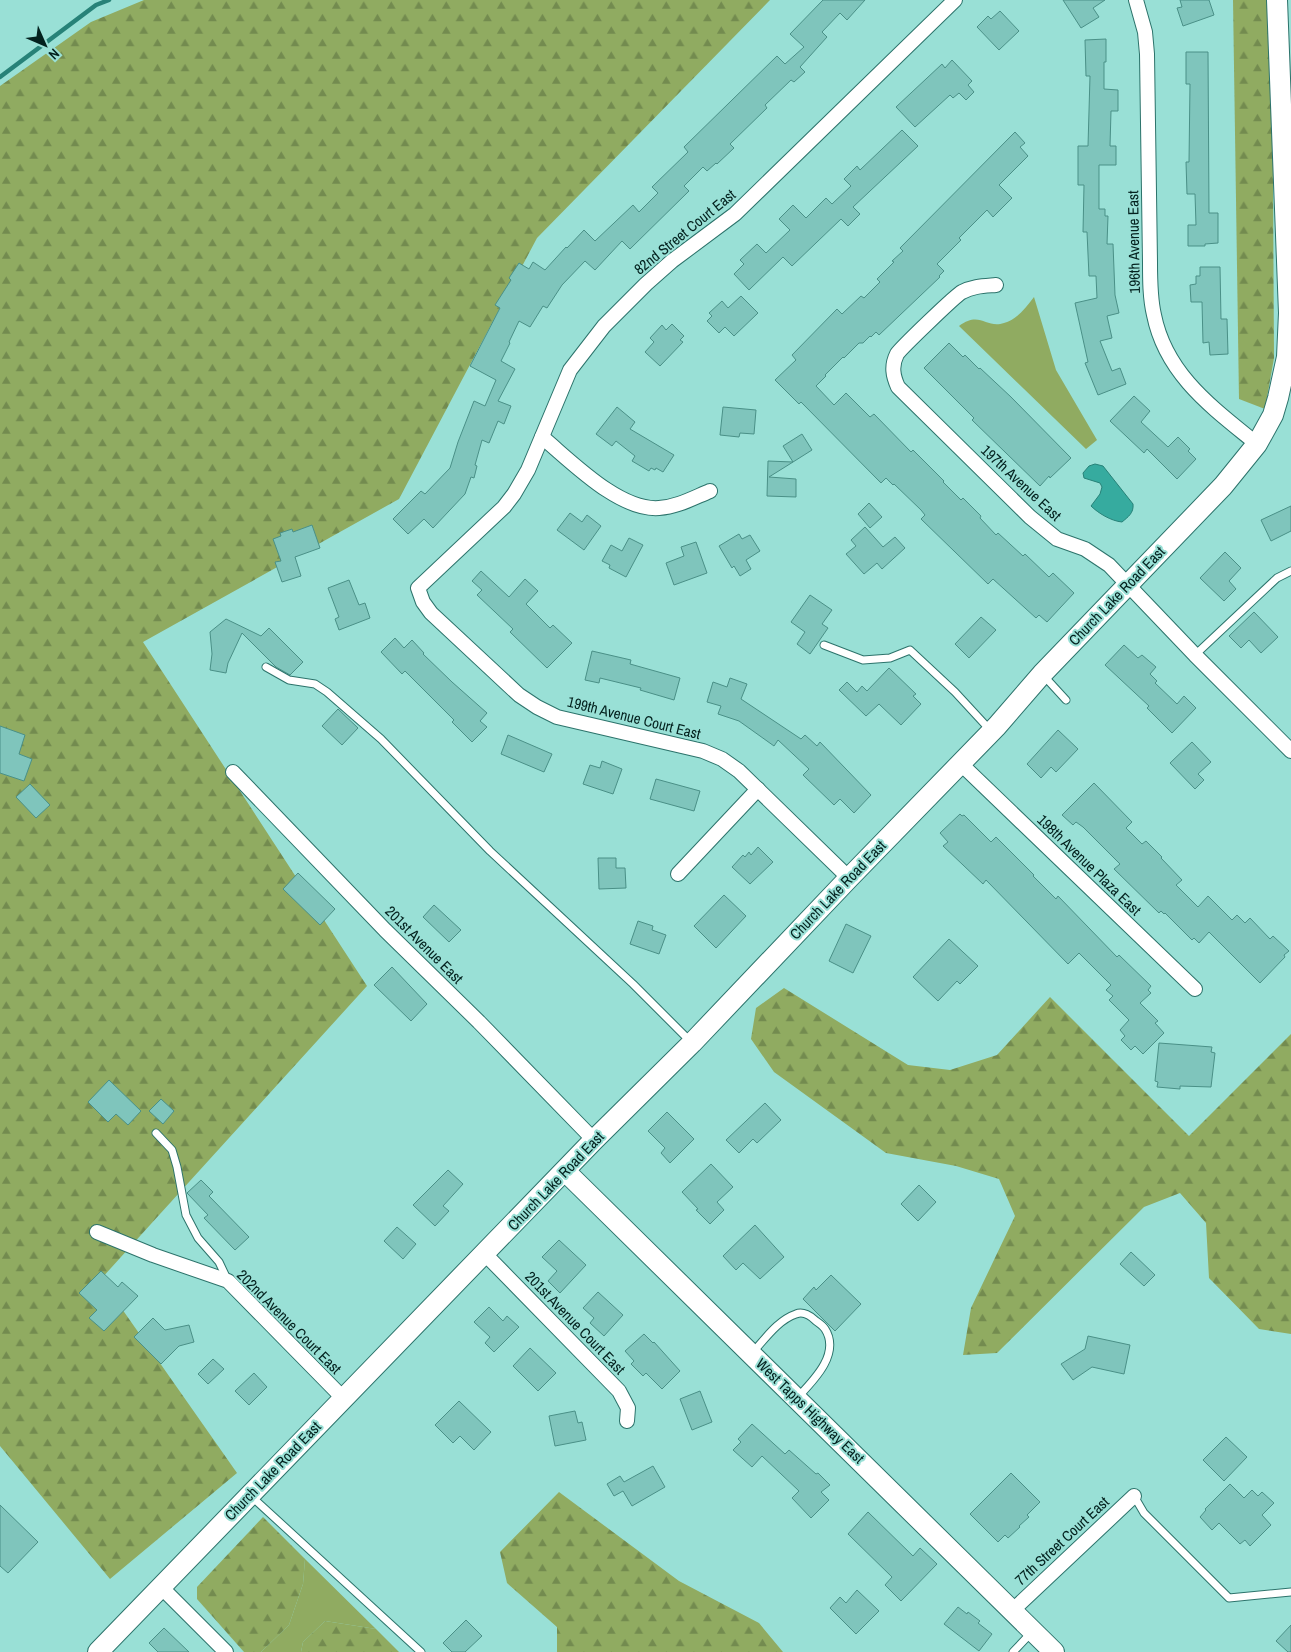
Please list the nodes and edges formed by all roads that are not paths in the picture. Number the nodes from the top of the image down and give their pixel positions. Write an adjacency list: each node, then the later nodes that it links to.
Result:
1 (955, 0): 5 (street, 82nd Street Court East)
2 (1136, 0): 6 (street, 196th Avenue East)
3 (1277, 0): 6 (street, Church Lake Road East)
4 (996, 285): 9 (street, 197th Avenue East)
5 (542, 437): 7 (street); 10 (street, 82nd Street Court East)
6 (1257, 444): 9 (street, Church Lake Road East)
7 (710, 491)
8 (1291, 571): 12 (lane)
9 (1128, 585): 12 (street, 197th Avenue East); 14 (street, Church Lake Road East)
10 (419, 586): 20 (street, 199th Avenue Court East)
11 (824, 645): 16 (lane)
12 (1195, 655): 17 (street, 197th Avenue East)
13 (266, 667): 24 (lane)
14 (1042, 674): 15 (lane); 16 (street, Church Lake Road East)
15 (1066, 700)
16 (991, 732): 18 (street, Church Lake Road East)
17 (1291, 751)
18 (960, 763): 22 (street, Church Lake Road East); 23 (street, 198th Avenue Plaza East)
19 (232, 772): 26 (street, 201st Avenue East)
20 (758, 788): 21 (street); 22 (street, 199th Avenue Court East)
21 (678, 874)
22 (849, 878): 24 (street, Church Lake Road East)
23 (1195, 989)
24 (692, 1043): 26 (street, Church Lake Road East)
25 (156, 1133): 30 (lane)
26 (594, 1140): 27 (street, Church Lake Road East)
27 (565, 1171): 29 (street, Church Lake Road East); 31 (street, West Tapps Highway East)
28 (97, 1232): 30 (street, 202nd Avenue Court East)
29 (485, 1254): 32 (street, Church Lake Road East); 34 (street, 201st Avenue Court East)
30 (228, 1281): 32 (street, 202nd Avenue Court East)
31 (751, 1354): 33 (street, West Tapps Highway East); 33 (lane)
32 (343, 1398): 35 (street, Church Lake Road East)
33 (796, 1398): 39 (street, West Tapps Highway East)
34 (627, 1421)
35 (250, 1495): 37 (street, Church Lake Road East); 43 (lane)
36 (1134, 1496): 38 (lane); 39 (street, 77th Street Court East)
37 (161, 1587): 41 (street, Church Lake Road East); 42 (street)
38 (1291, 1592)
39 (1013, 1610): 40 (street, West Tapps Highway East)
40 (1032, 1630): 44 (lane); 45 (street, West Tapps Highway East)
41 (98, 1652)
42 (226, 1652)
43 (421, 1652)
44 (1013, 1652)
45 (1054, 1652)

